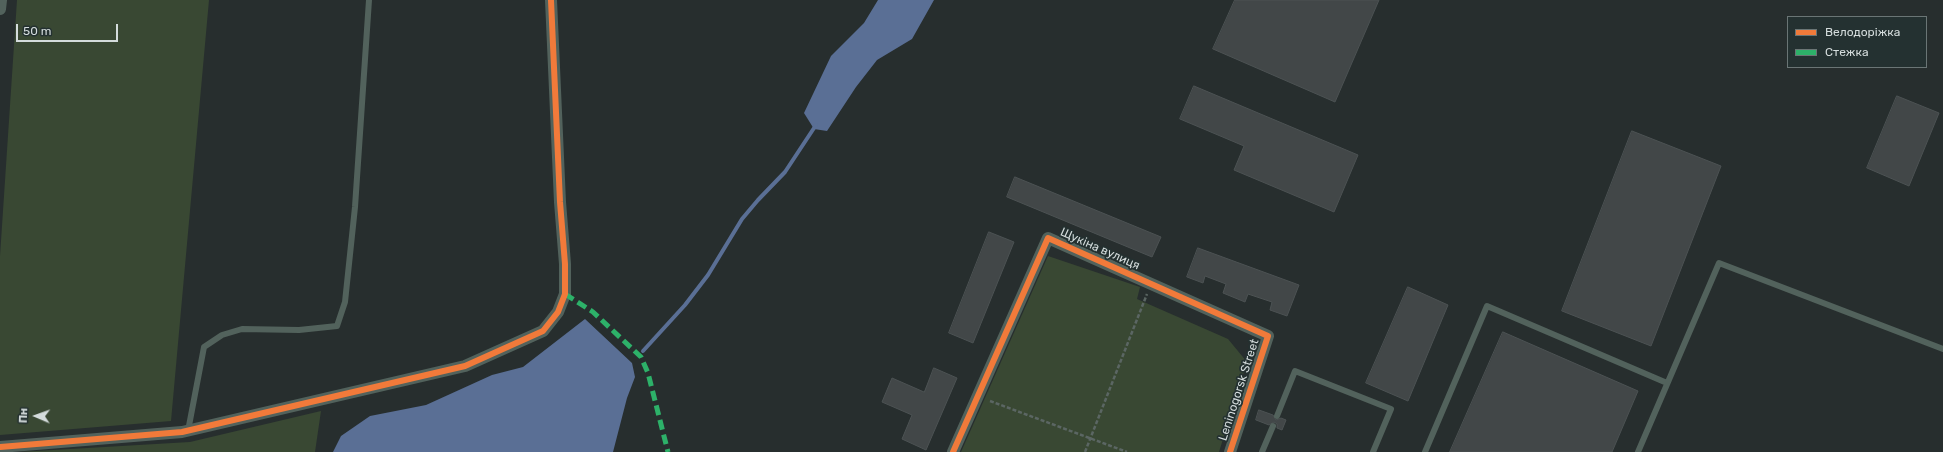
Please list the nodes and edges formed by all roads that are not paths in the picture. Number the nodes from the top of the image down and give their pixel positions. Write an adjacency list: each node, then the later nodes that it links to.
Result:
1 (1, 0): 4 (street)
2 (369, 0): 10 (lane)
3 (551, 0): 10 (street)
4 (0, 9)
5 (1268, 336): 12 (street, Щукіна вулиця); 13 (street, Leninogorsk Street)
6 (1943, 348): 7 (lane)
7 (1667, 383): 16 (lane); 17 (lane)
8 (1277, 416): 15 (lane)
9 (1273, 426): 14 (lane)
10 (188, 431): 11 (street)
11 (0, 447)
12 (953, 452)
13 (1230, 452)
14 (1262, 452)
15 (1373, 452)
16 (1425, 452)
17 (1638, 452)

